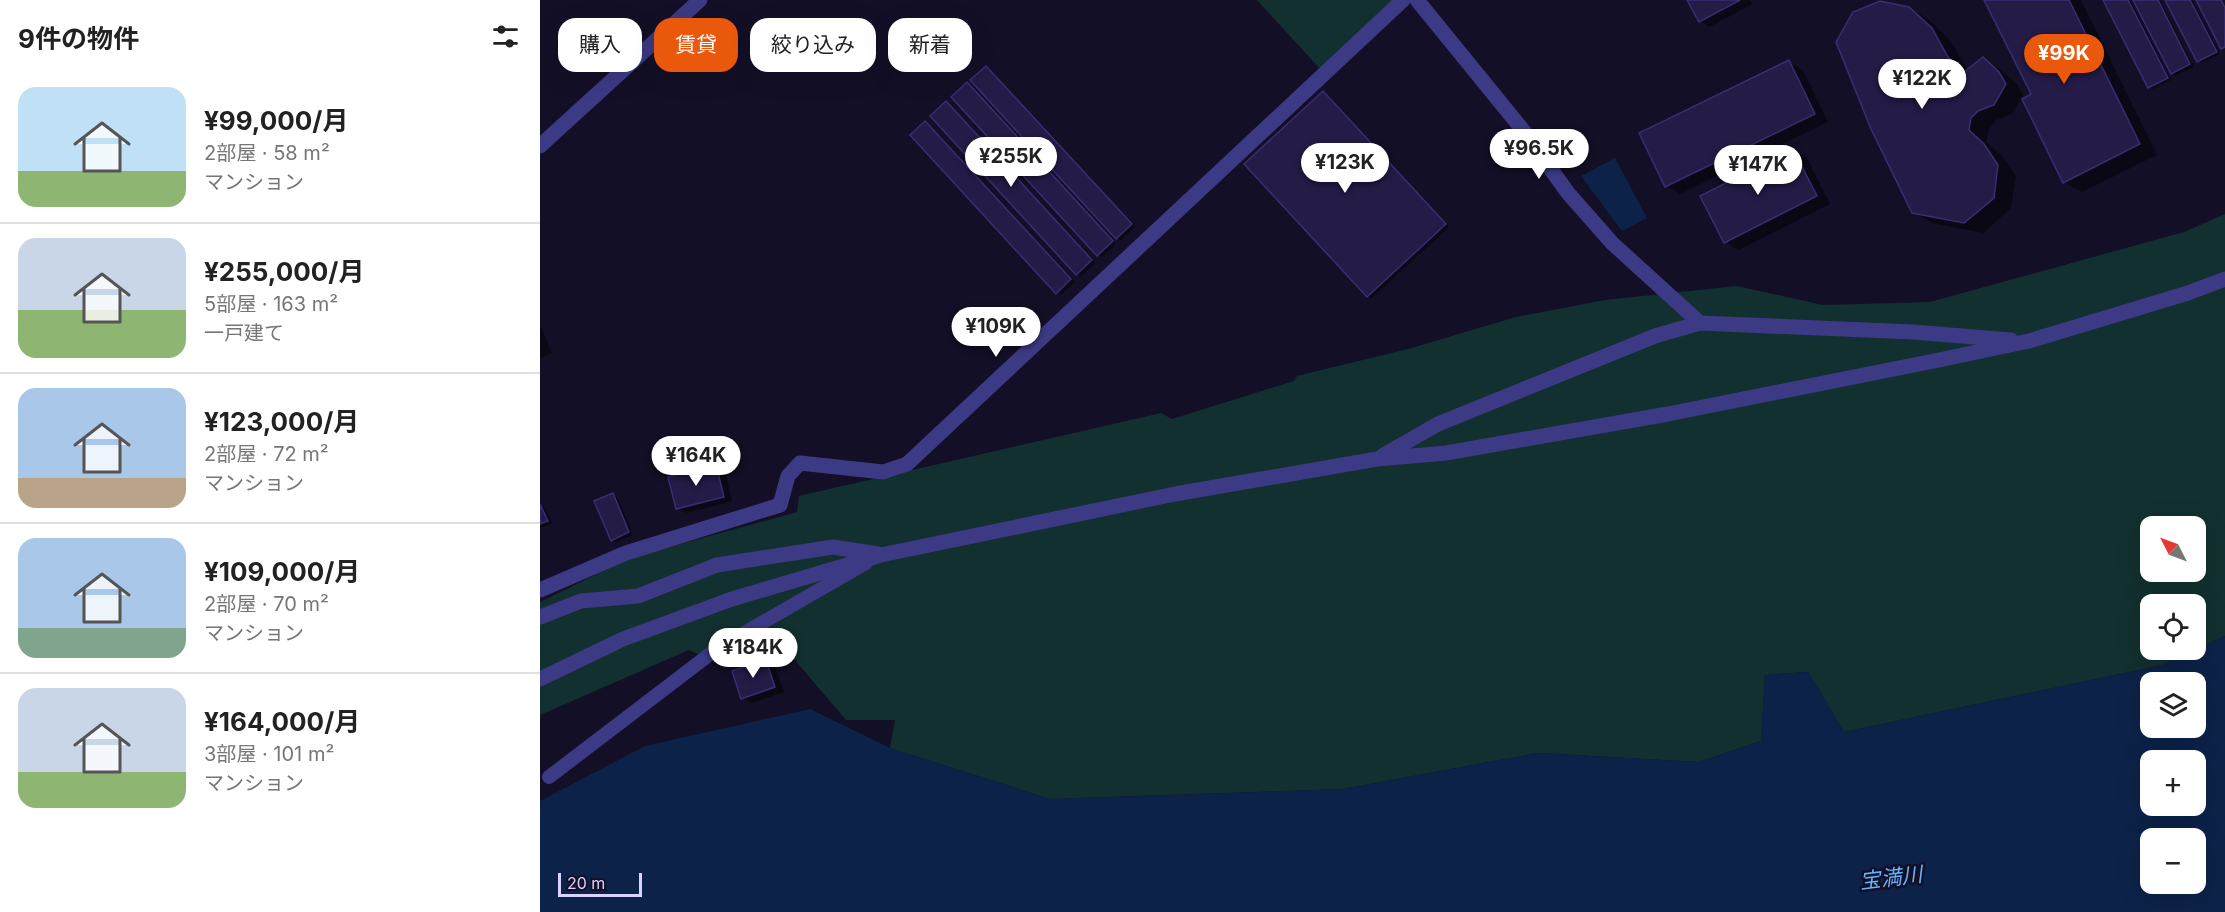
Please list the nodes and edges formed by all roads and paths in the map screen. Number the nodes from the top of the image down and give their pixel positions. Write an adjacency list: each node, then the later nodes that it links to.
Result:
1 (700, 0): 4 (street)
2 (1403, 0): 10 (street)
3 (1417, 0): 6 (street)
4 (540, 146)
5 (2225, 279): 7 (street)
6 (1701, 323): 7 (street); 8 (street)
7 (2028, 341): 8 (street)
8 (1377, 459): 9 (street)
9 (881, 555): 11 (street); 12 (street); 13 (lane)
10 (540, 590)
11 (540, 617)
12 (540, 679)
13 (549, 777)

